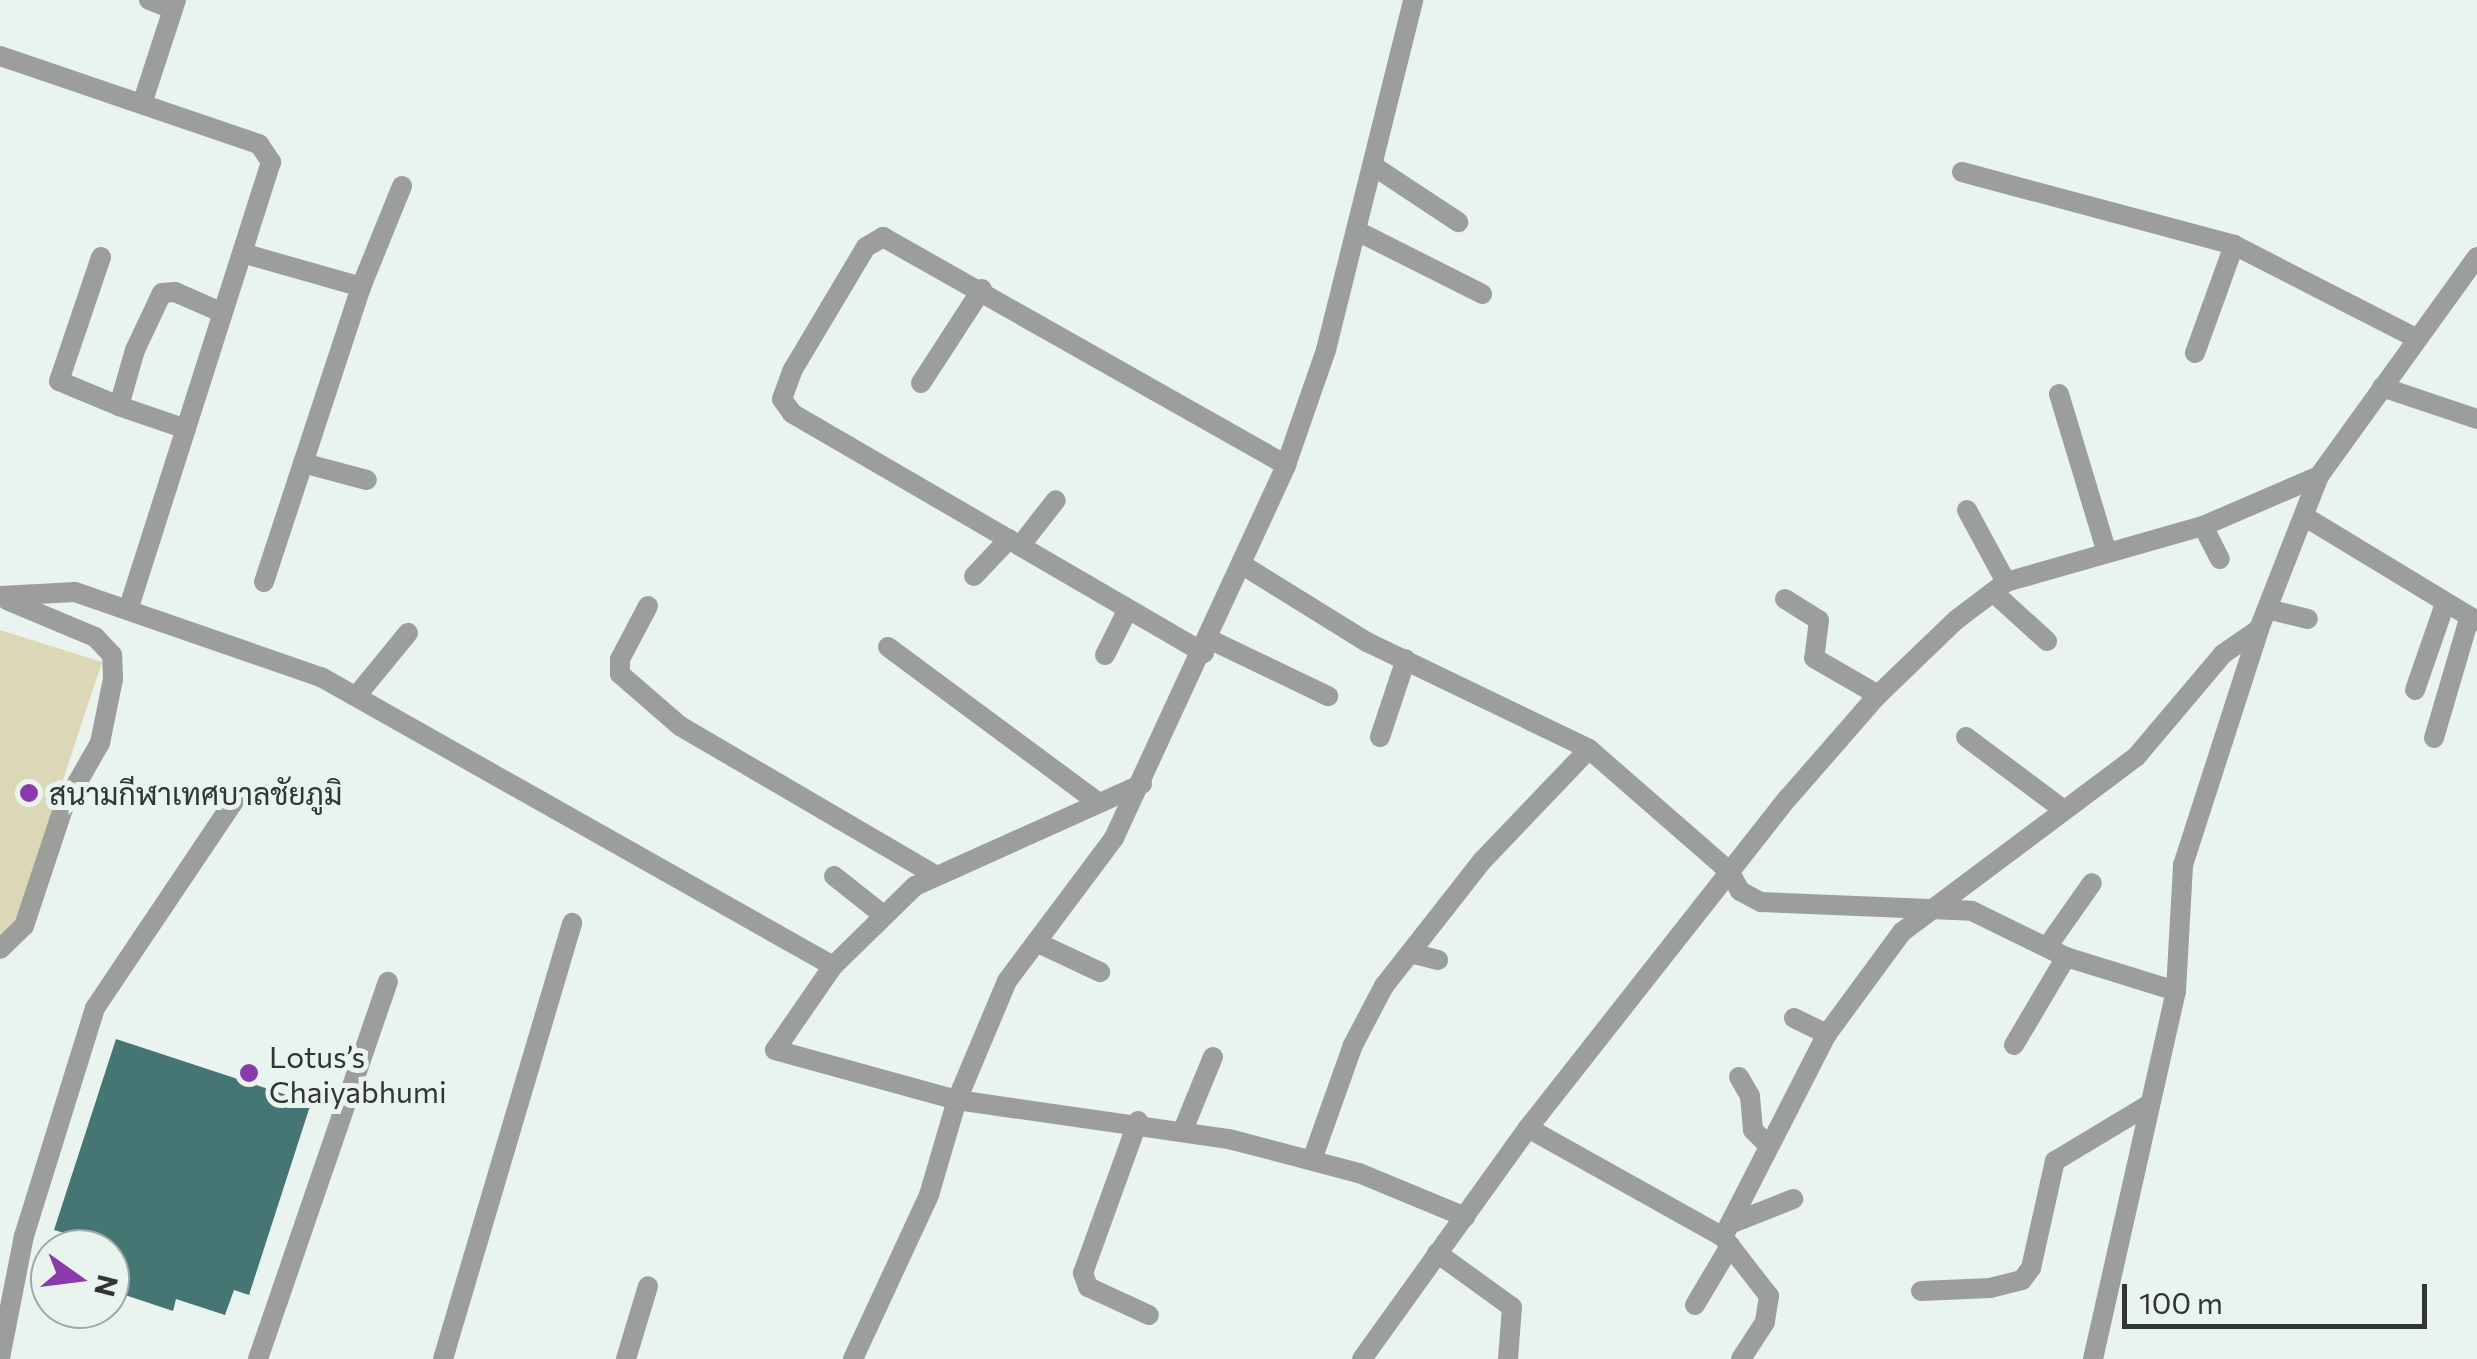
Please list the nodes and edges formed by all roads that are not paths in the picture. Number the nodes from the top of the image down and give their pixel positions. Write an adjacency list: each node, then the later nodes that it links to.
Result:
1 (148, 0): 3 (street)
2 (1413, 0): 6 (street)
3 (174, 4): 5 (street)
4 (0, 56): 5 (street)
5 (142, 104): 12 (street)
6 (1375, 167): 9 (street); 10 (street)
7 (1962, 172): 11 (street)
8 (402, 186): 15 (street)
9 (1458, 222)
10 (1357, 230): 17 (street); 28 (street)
11 (2234, 245): 19 (street); 20 (street)
12 (242, 253): 15 (street); 18 (street)
13 (101, 257): 24 (street)
14 (2476, 260): 19 (street)
15 (361, 287): 27 (street)
16 (982, 289): 21 (street); 28 (street); 35 (street)
17 (1482, 294)
18 (222, 313): 24 (street); 26 (street)
19 (2416, 338): 22 (street)
20 (2194, 353)
21 (922, 383)
22 (2382, 386): 25 (street); 29 (street)
23 (2059, 394): 36 (street)
24 (119, 406): 26 (street)
25 (2477, 420)
26 (186, 428): 46 (street)
27 (303, 462): 30 (street); 40 (street)
28 (1286, 465): 38 (street)
29 (2319, 476): 33 (street); 34 (street)
30 (367, 480)
31 (1056, 500): 35 (street)
32 (1967, 510): 41 (street)
33 (2307, 518): 44 (street); 48 (street)
34 (2204, 526): 36 (street); 37 (street)
35 (1014, 542): 39 (street); 47 (street)
36 (2106, 550): 41 (street)
37 (2220, 560)
38 (1241, 564): 53 (street); 56 (street)
39 (974, 576)
40 (264, 582)
41 (2000, 587): 52 (street); 59 (street)
42 (0, 597): 46 (street); 77 (street)
43 (1785, 599): 59 (street)
44 (2445, 604): 50 (street); 57 (street)
45 (648, 606): 70 (street)
46 (129, 607): 58 (street)
47 (1128, 608): 53 (street); 55 (street)
48 (2263, 619): 49 (street); 68 (street); 84 (street)
49 (2308, 619)
50 (2473, 620): 63 (street)
51 (408, 633): 58 (street)
52 (2047, 641)
53 (1207, 646): 60 (street); 65 (street)
54 (888, 647): 67 (street)
55 (1105, 655)
56 (1406, 659): 62 (street); 64 (street)
57 (2415, 690)
58 (358, 694): 81 (street)
59 (1878, 695): 69 (street)
60 (1328, 696)
61 (1966, 736): 68 (street)
62 (1380, 737)
63 (2434, 738)
64 (1589, 750): 69 (street); 79 (street)
65 (1142, 784): 67 (street); 76 (street)
66 (235, 800): 105 (street)
67 (1099, 803): 70 (street)
68 (2064, 810): 74 (street)
69 (1729, 871): 74 (street); 93 (street)
70 (933, 874): 73 (street)
71 (834, 876): 73 (street)
72 (2092, 883): 78 (street)
73 (882, 914): 81 (street)
74 (1924, 914): 78 (street); 86 (street)
75 (572, 923): 107 (street)
76 (1036, 942): 82 (street); 90 (street)
77 (0, 949)
78 (2056, 952): 84 (street); 87 (street)
79 (1410, 953): 80 (street); 96 (street)
80 (1438, 960)
81 (833, 966): 90 (street)
82 (1100, 972)
83 (388, 982): 106 (street)
84 (2176, 991): 91 (street)
85 (1794, 1018): 86 (street)
86 (1827, 1034): 95 (street)
87 (2014, 1045)
88 (1213, 1058): 94 (street)
89 (1740, 1078): 95 (street)
90 (957, 1100): 92 (street); 109 (street)
91 (2150, 1104): 102 (street); 113 (street)
92 (1138, 1121): 94 (street); 104 (street)
93 (1528, 1128): 98 (street); 99 (street)
94 (1183, 1130): 96 (street)
95 (1768, 1146): 99 (street)
96 (1312, 1160): 98 (street)
97 (1793, 1199): 99 (street)
98 (1465, 1217): 100 (street)
99 (1728, 1236): 103 (street); 112 (street)
100 (1437, 1252): 110 (street); 111 (street)
101 (648, 1286): 108 (street)
102 (1921, 1291)
103 (1695, 1305)
104 (1149, 1315)
105 (0, 1358)
106 (258, 1359)
107 (442, 1359)
108 (626, 1359)
109 (853, 1359)
110 (1362, 1359)
111 (1508, 1359)
112 (1741, 1359)
113 (2093, 1359)

